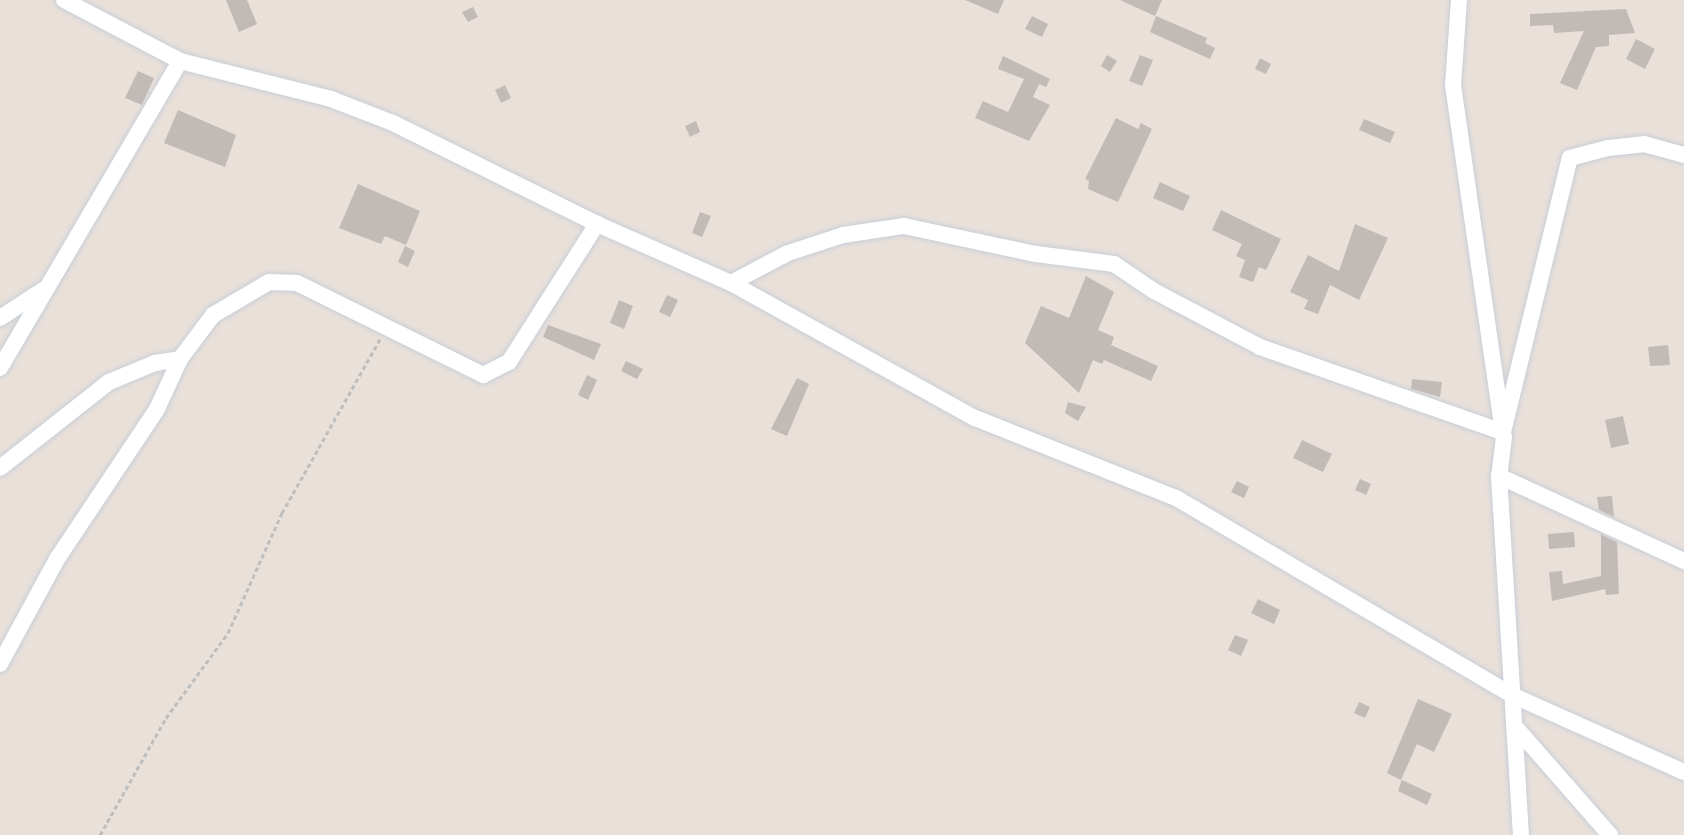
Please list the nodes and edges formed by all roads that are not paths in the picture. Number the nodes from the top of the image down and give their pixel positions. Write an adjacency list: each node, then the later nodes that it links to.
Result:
1 (64, 0): 3 (street)
2 (1459, 0): 12 (street)
3 (94, 8): 4 (street)
4 (180, 61): 6 (street); 8 (street)
5 (1684, 155): 12 (street)
6 (597, 224): 7 (street); 10 (street)
7 (732, 283): 12 (street); 17 (street)
8 (47, 288): 9 (street); 11 (street)
9 (0, 318)
10 (180, 359): 13 (street); 16 (street)
11 (0, 368)
12 (1503, 432): 14 (street)
13 (0, 468)
14 (1499, 476): 15 (street); 17 (street)
15 (1684, 561)
16 (0, 664)
17 (1514, 696): 18 (street); 19 (street)
18 (1518, 730): 20 (street); 21 (street)
19 (1684, 772)
20 (1521, 835)
21 (1610, 835)

